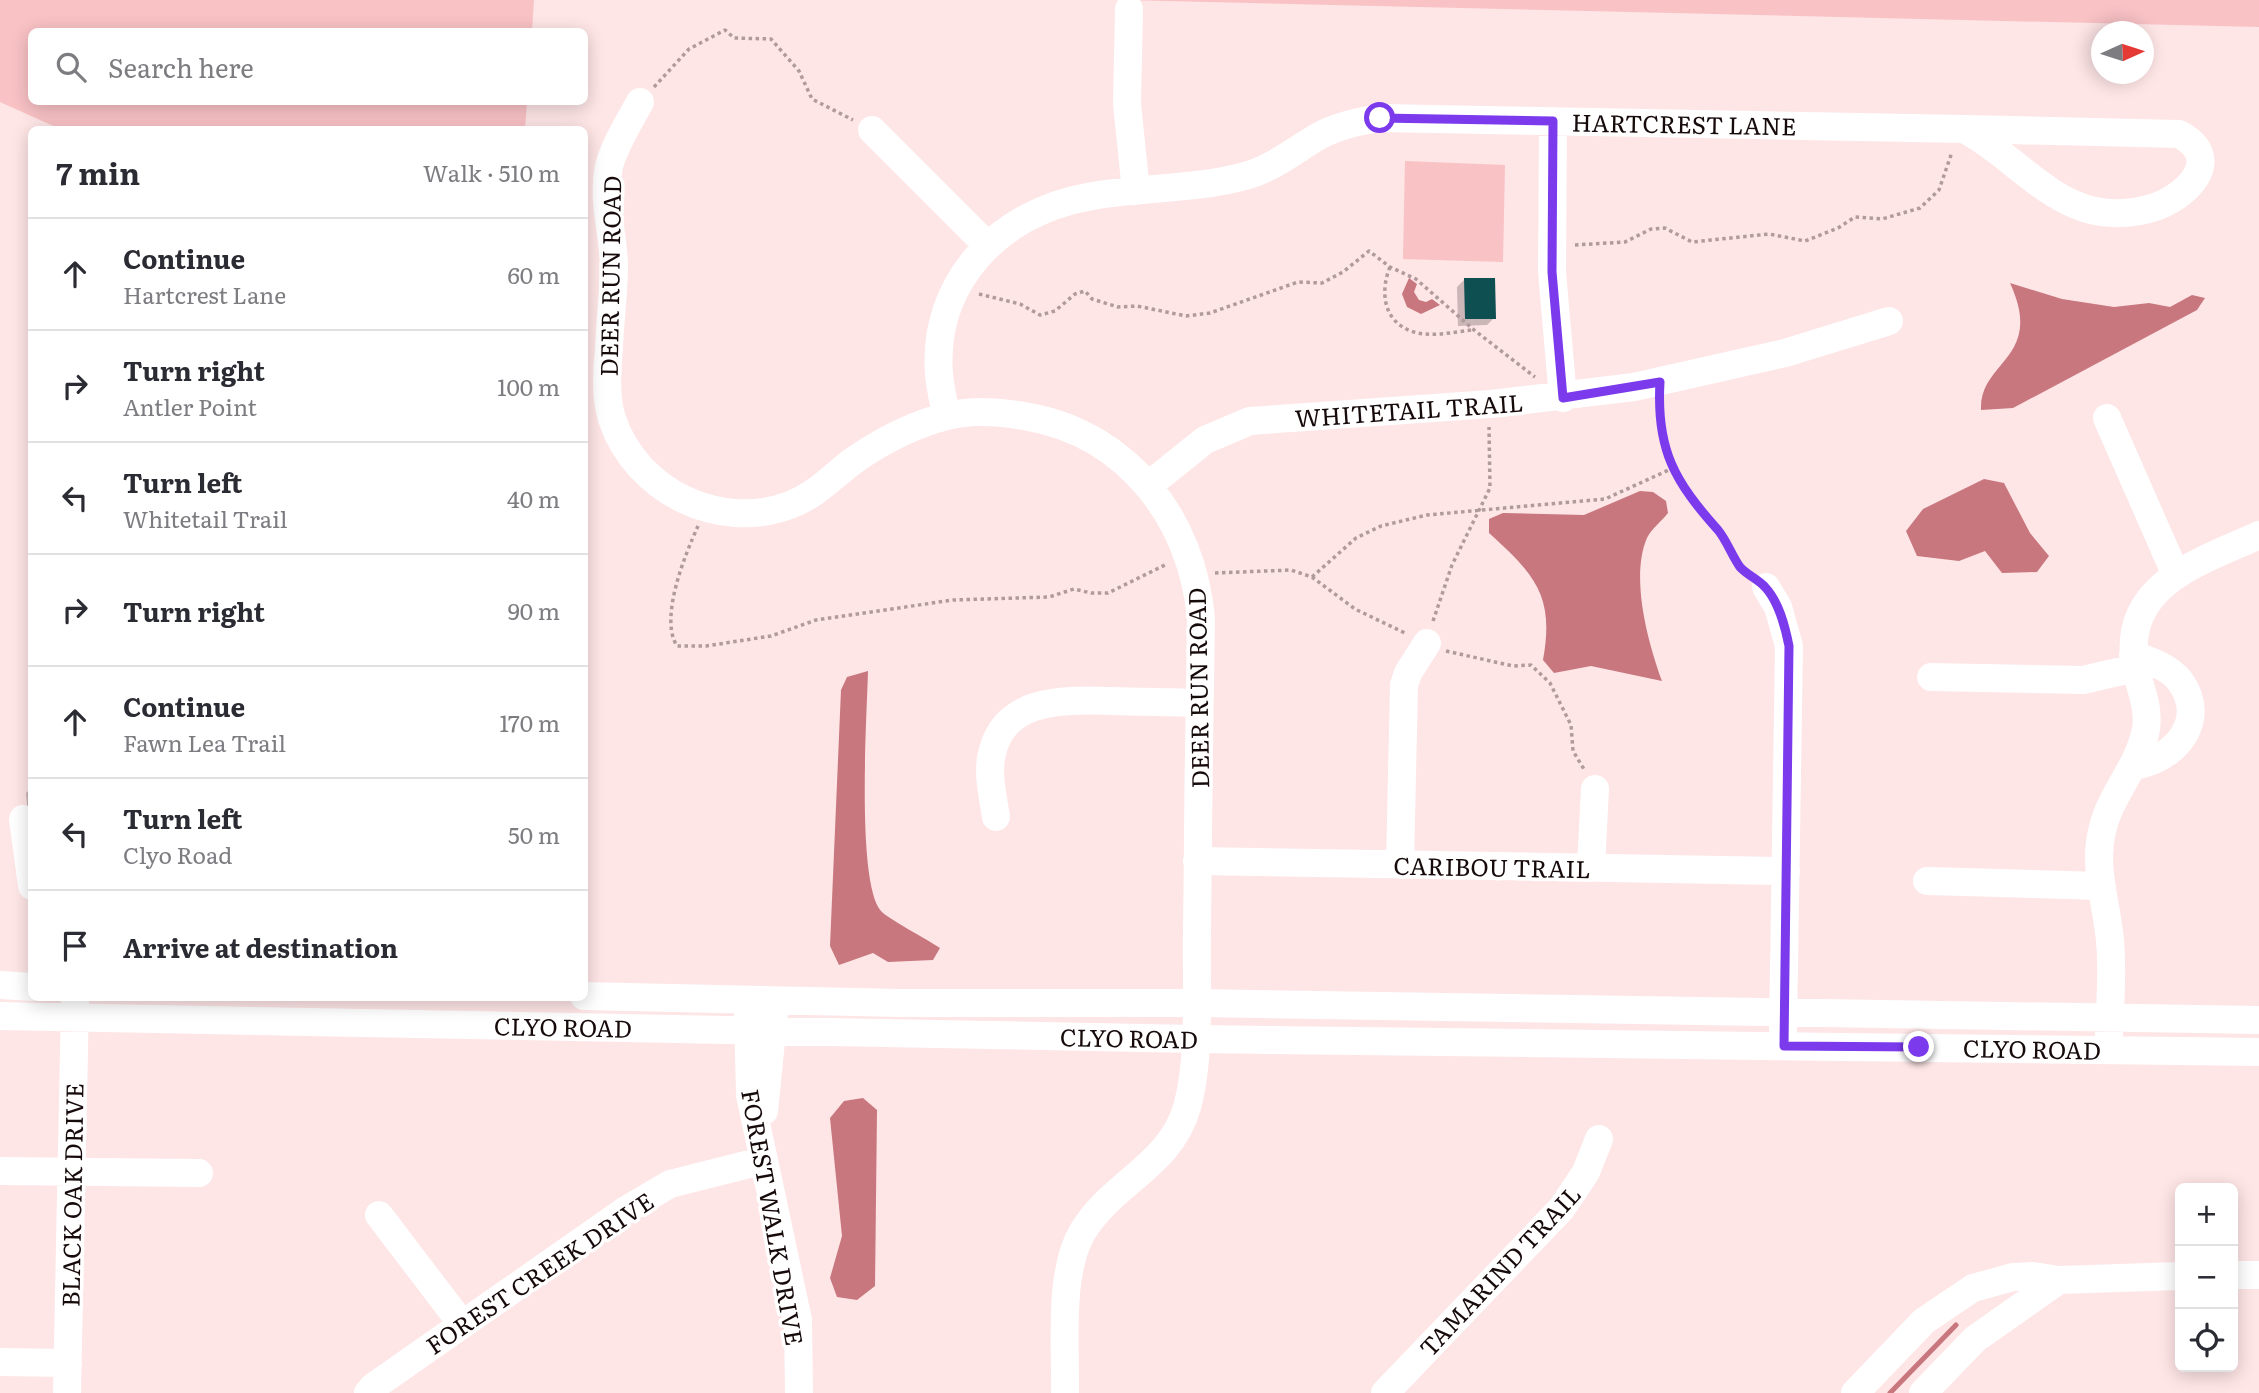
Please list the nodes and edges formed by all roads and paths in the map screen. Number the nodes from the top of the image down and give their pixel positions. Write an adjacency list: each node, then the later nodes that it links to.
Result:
1 (1129, 9): 6 (street)
2 (640, 102): 5 (path); 20 (street, DEER RUN ROAD)
3 (1553, 121): 4 (street, HARTCREST LANE); 6 (street, HARTCREST LANE); 8 (street)
4 (1964, 129): 4 (street, HARTCREST LANE); 8 (path)
5 (872, 130): 7 (street)
6 (1136, 191): 7 (street, HARTCREST LANE)
7 (986, 244): 16 (street, HARTCREST LANE)
8 (1552, 246): 14 (street)
9 (1390, 267): 10 (path); 12 (path); 12 (path)
10 (977, 293)
11 (1889, 321): 13 (street, WHITETAIL TRAIL)
12 (1474, 330): 14 (path)
13 (1660, 382): 14 (street, WHITETAIL TRAIL); 18 (path)
14 (1563, 398): 15 (street, WHITETAIL TRAIL)
15 (1491, 404): 19 (street, WHITETAIL TRAIL); 21 (path)
16 (946, 416): 19 (street, DEER RUN ROAD); 20 (street, DEER RUN ROAD)
17 (2107, 418): 25 (street)
18 (1671, 469): 21 (path); 27 (path)
19 (1149, 485): 23 (street, DEER RUN ROAD)
20 (706, 508): 23 (path)
21 (1476, 512): 26 (path); 28 (path)
22 (2259, 535): 25 (street)
23 (1185, 545): 24 (street, DEER RUN ROAD)
24 (1195, 573): 26 (path); 31 (street, DEER RUN ROAD)
25 (2176, 575): 29 (street)
26 (1312, 577): 28 (path)
27 (1766, 587): 40 (street)
28 (1427, 643): 33 (path); 38 (street)
29 (2134, 661): 30 (street); 32 (street); 32 (street)
30 (1931, 677)
31 (1199, 703): 34 (street); 37 (street, DEER RUN ROAD)
32 (2134, 766): 42 (street)
33 (1595, 789): 39 (street)
34 (996, 817)
35 (23, 819): 36 (street)
36 (28, 856)
37 (1198, 861): 38 (street, CARIBOU TRAIL); 47 (street, DEER RUN ROAD)
38 (1400, 864): 39 (street, CARIBOU TRAIL)
39 (1591, 867): 40 (street, CARIBOU TRAIL)
40 (1786, 871): 49 (street)
41 (1927, 881): 42 (street)
42 (2101, 886): 51 (street)
43 (0, 985): 44 (street)
44 (28, 986)
45 (588, 996): 46 (street, CLYO ROAD)
46 (762, 1000): 47 (street, CLYO ROAD); 53 (street, FOREST WALK DRIVE)
47 (1196, 1003): 49 (street, CLYO ROAD); 54 (street, DEER RUN ROAD)
48 (75, 1007): 50 (street, CLYO ROAD); 53 (street, CLYO ROAD); 61 (street, BLACK OAK DRIVE)
49 (1783, 1013): 51 (street, CLYO ROAD); 55 (street)
50 (0, 1016)
51 (2110, 1019): 52 (street, CLYO ROAD); 56 (street)
52 (2259, 1020)
53 (761, 1030): 54 (street, CLYO ROAD); 59 (street, FOREST WALK DRIVE)
54 (1194, 1039): 55 (street, CLYO ROAD); 74 (street, DEER RUN ROAD)
55 (1784, 1046): 56 (street, CLYO ROAD)
56 (2109, 1049): 57 (street, CLYO ROAD)
57 (2259, 1052)
58 (1599, 1139): 75 (street, TAMARIND TRAIL)
59 (760, 1149): 68 (street, FOREST CREEK DRIVE); 73 (street, FOREST WALK DRIVE)
60 (0, 1171): 61 (street)
61 (72, 1172): 62 (street); 70 (street, BLACK OAK DRIVE)
62 (199, 1173)
63 (379, 1215): 68 (street)
64 (2238, 1275): 65 (street)
65 (2259, 1275)
66 (2175, 1276): 67 (street)
67 (2059, 1280): 76 (street); 77 (street)
68 (462, 1324): 72 (street, FOREST CREEK DRIVE)
69 (0, 1362): 70 (street)
70 (68, 1363): 71 (street, BLACK OAK DRIVE)
71 (67, 1393)
72 (368, 1393)
73 (799, 1393)
74 (1065, 1393)
75 (1385, 1393)
76 (1855, 1393)
77 (1923, 1393)

